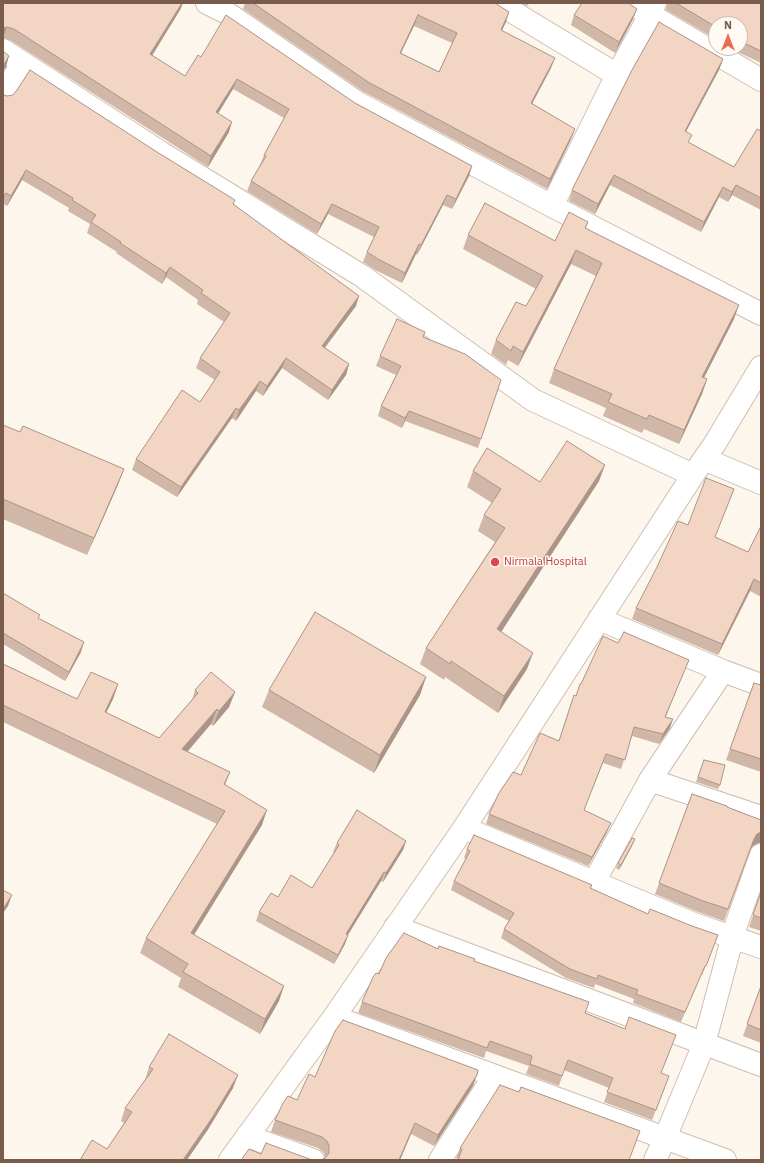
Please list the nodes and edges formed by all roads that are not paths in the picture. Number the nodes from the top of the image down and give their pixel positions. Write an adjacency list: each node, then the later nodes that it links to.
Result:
1 (207, 3): 4 (street)
2 (498, 3): 8 (street)
3 (630, 3): 5 (street)
4 (230, 8): 11 (street)
5 (652, 9): 8 (street); 9 (street)
6 (3, 50): 7 (street)
7 (23, 63): 10 (street); 14 (street)
8 (617, 75): 11 (street)
9 (761, 80)
10 (3, 94)
11 (552, 206): 12 (street)
12 (761, 314)
13 (761, 367): 14 (street)
14 (698, 467): 15 (street); 16 (street)
15 (761, 483)
16 (600, 619): 17 (street); 21 (street)
17 (723, 671): 18 (street); 19 (street)
18 (761, 685)
19 (650, 780): 20 (street); 23 (street)
20 (761, 817)
21 (464, 828): 23 (street); 24 (street)
22 (761, 855): 25 (street)
23 (594, 882): 25 (street)
24 (395, 927): 27 (street); 28 (street)
25 (733, 937): 26 (street); 28 (street)
26 (761, 947)
27 (334, 1017): 30 (street); 31 (street)
28 (704, 1044): 29 (street); 32 (street)
29 (761, 1065)
30 (494, 1076): 32 (street); 35 (street)
31 (247, 1136): 33 (street); 34 (street)
32 (665, 1138): 36 (street); 37 (street)
33 (230, 1160)
34 (313, 1160)
35 (440, 1160)
36 (655, 1160)
37 (725, 1160)

